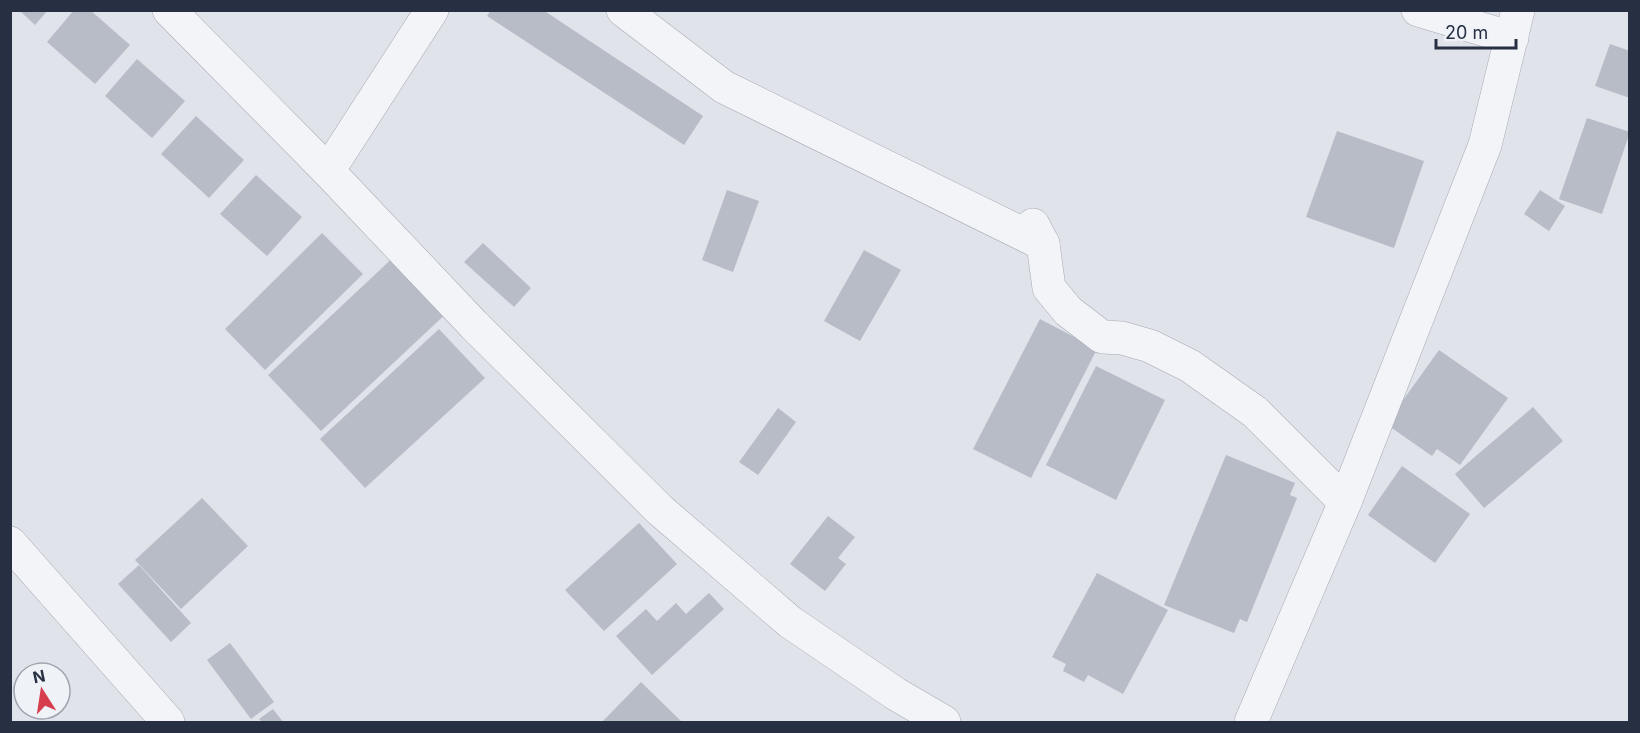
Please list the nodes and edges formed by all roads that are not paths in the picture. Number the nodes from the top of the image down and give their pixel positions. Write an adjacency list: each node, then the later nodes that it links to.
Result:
1 (169, 10): 6 (street)
2 (432, 10): 6 (street)
3 (623, 10): 8 (street)
4 (1418, 10): 5 (street)
5 (1515, 24): 9 (street)
6 (328, 171): 12 (street)
7 (1027, 213): 8 (street)
8 (1043, 244): 9 (street)
9 (1345, 502): 13 (street)
10 (10, 543): 11 (street)
11 (168, 723)
12 (944, 723)
13 (1251, 723)

